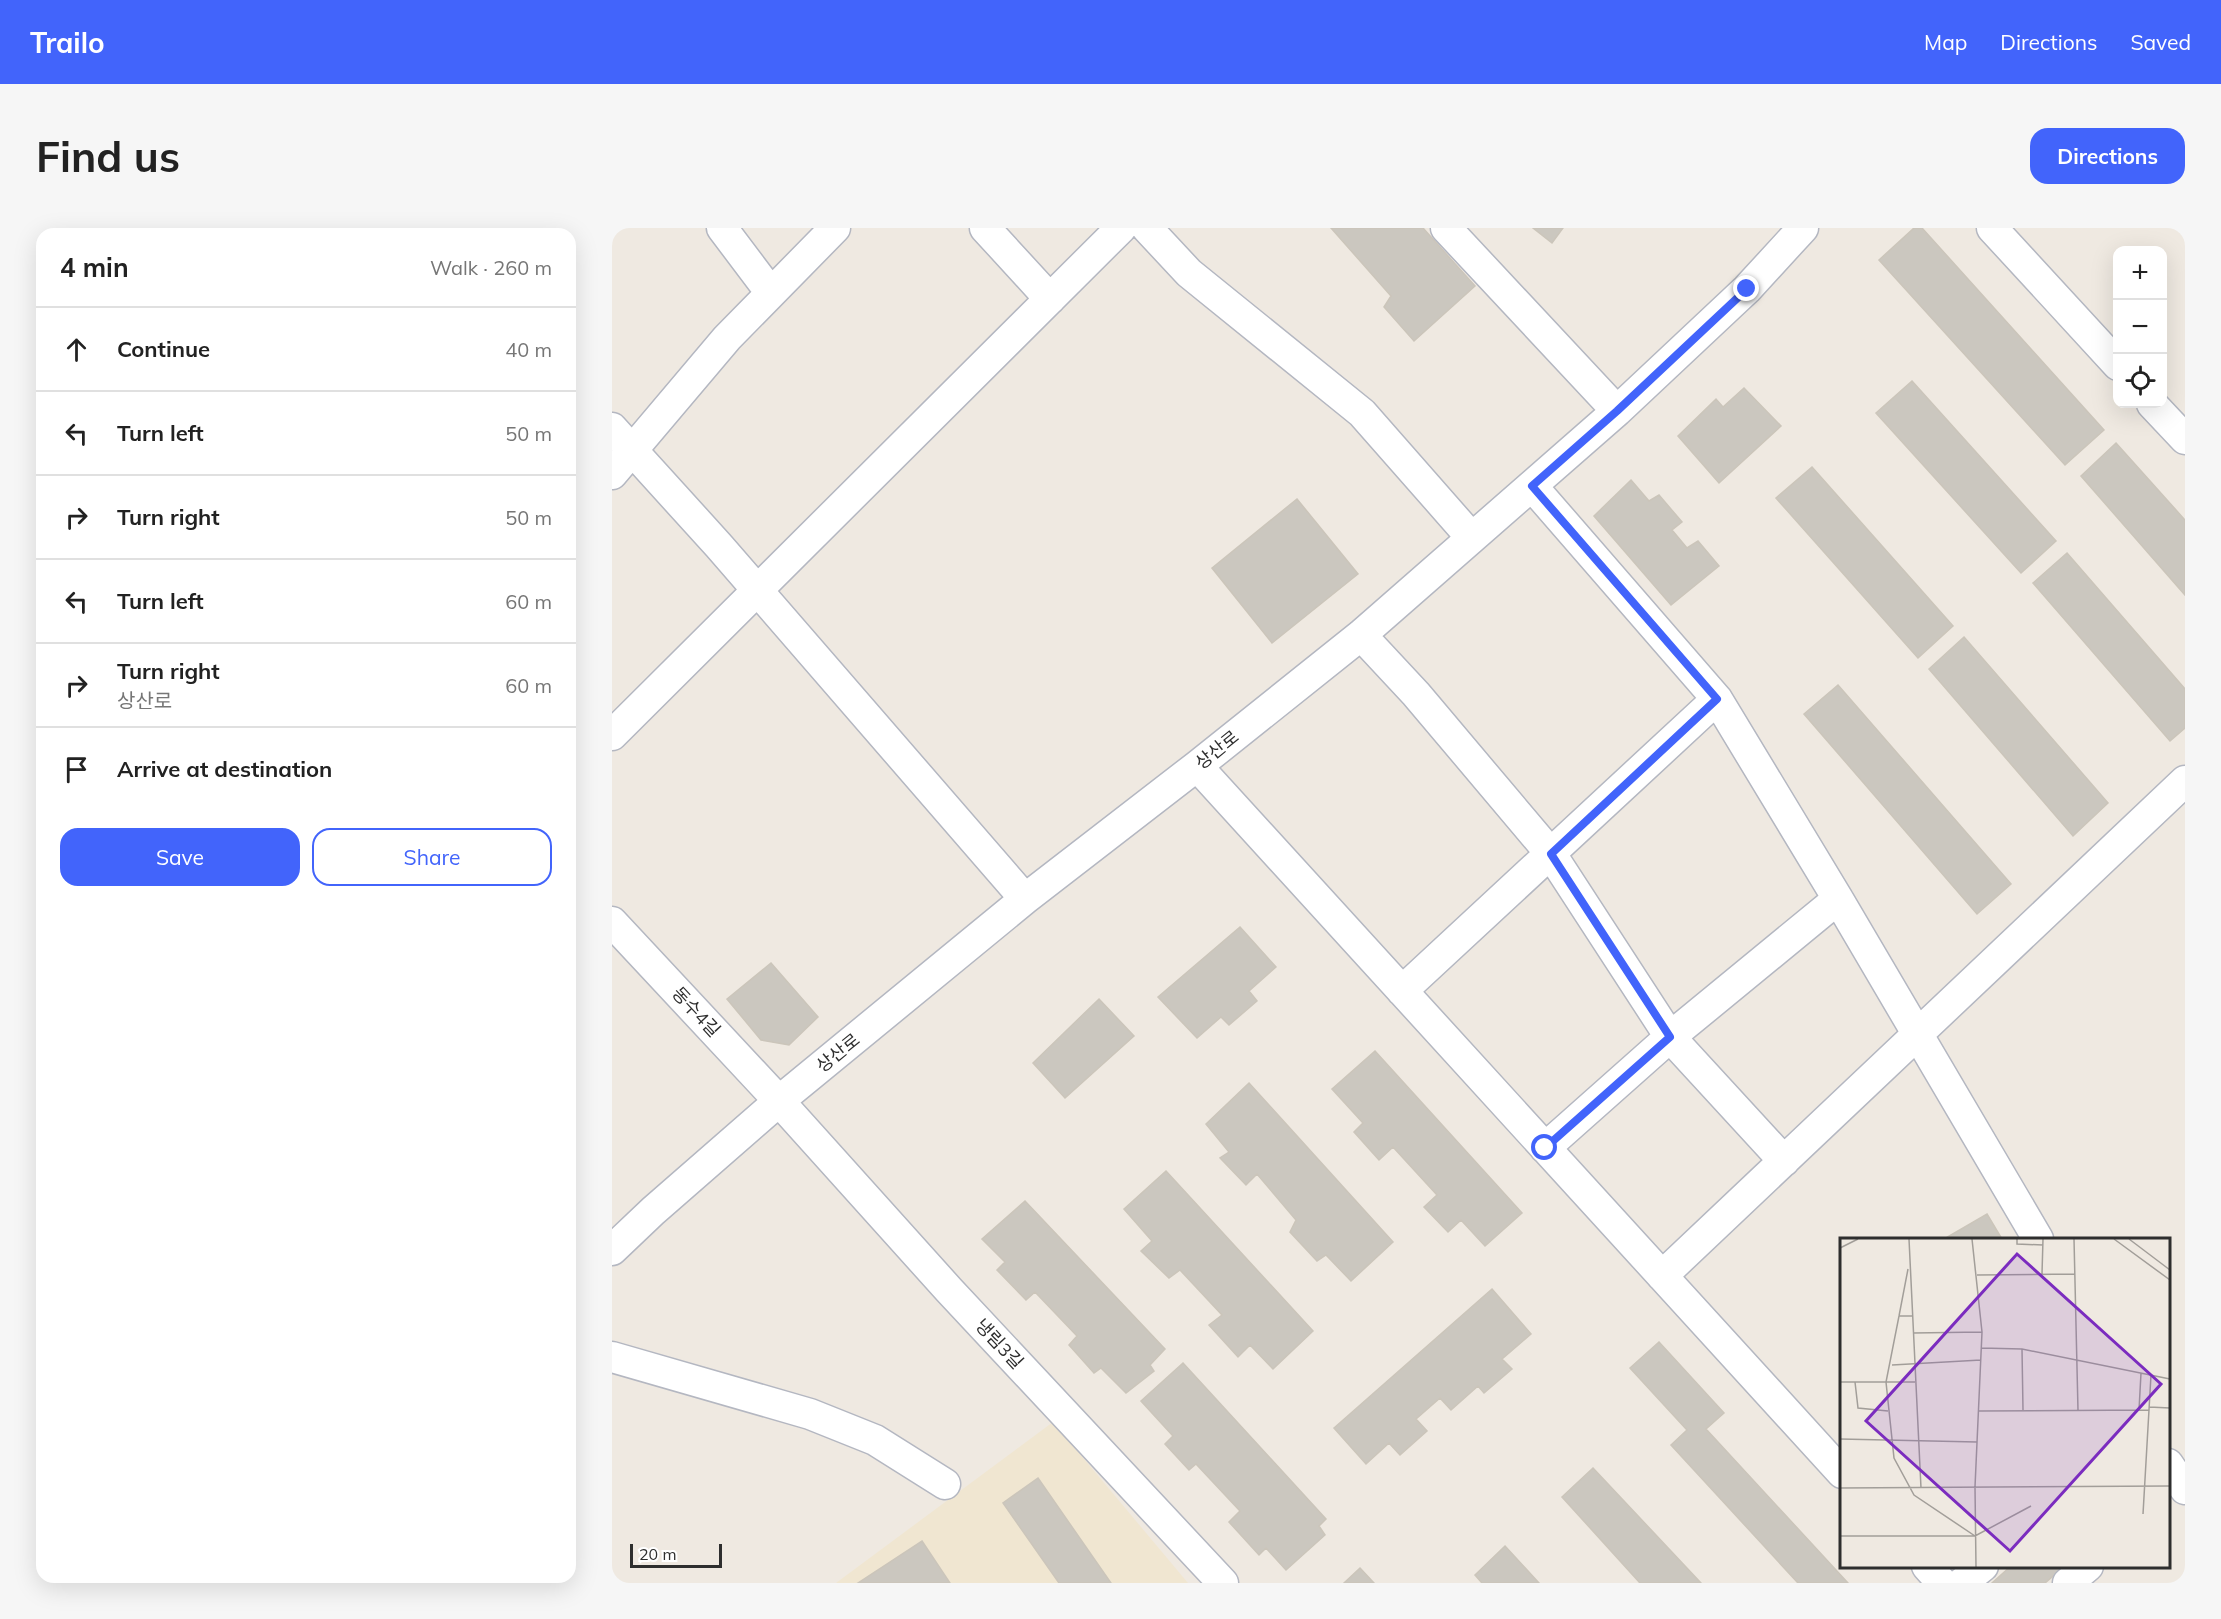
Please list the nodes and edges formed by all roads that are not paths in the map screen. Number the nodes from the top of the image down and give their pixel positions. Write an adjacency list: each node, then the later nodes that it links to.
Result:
1 (722, 228): 9 (street)
2 (835, 228): 9 (street)
3 (985, 228): 10 (street)
4 (1121, 228): 10 (street)
5 (1147, 228): 18 (street)
6 (1446, 228): 13 (street)
7 (1803, 228): 13 (street, 상산로)
8 (1992, 228): 11 (street)
9 (771, 293): 14 (street)
10 (1050, 299): 19 (street)
11 (2113, 360)
12 (2156, 408): 15 (street)
13 (1617, 411): 17 (street, 상산로)
14 (621, 439): 16 (street); 19 (street)
15 (2185, 440)
16 (612, 474)
17 (1532, 486): 18 (street, 상산로); 21 (street)
18 (1471, 537): 20 (street, 상산로)
19 (758, 590): 22 (street); 26 (street)
20 (1360, 635): 23 (street, 상산로); 25 (street)
21 (1717, 699): 25 (street); 27 (street)
22 (612, 735)
23 (1197, 766): 26 (street, 상산로); 29 (street)
24 (2185, 781): 30 (street)
25 (1551, 854): 29 (street); 31 (street)
26 (1025, 899): 32 (street, 상산로)
27 (1838, 899): 30 (street); 31 (street)
28 (612, 922): 32 (street, 동수4길)
29 (1402, 991): 33 (street)
30 (1918, 1034): 34 (street); 35 (street)
31 (1670, 1037): 33 (street); 34 (street)
32 (779, 1101): 36 (street, 상산로); 44 (street, 냉림3길)
33 (1545, 1148): 37 (street)
34 (1784, 1161): 37 (street)
35 (2037, 1238)
36 (612, 1250)
37 (1662, 1276): 39 (street)
38 (612, 1358): 40 (street)
39 (1840, 1471)
40 (945, 1484)
41 (1929, 1568): 45 (street)
42 (1981, 1568): 46 (street)
43 (2086, 1568): 47 (street)
44 (1223, 1583)
45 (1942, 1583)
46 (1962, 1583)
47 (2068, 1583)

